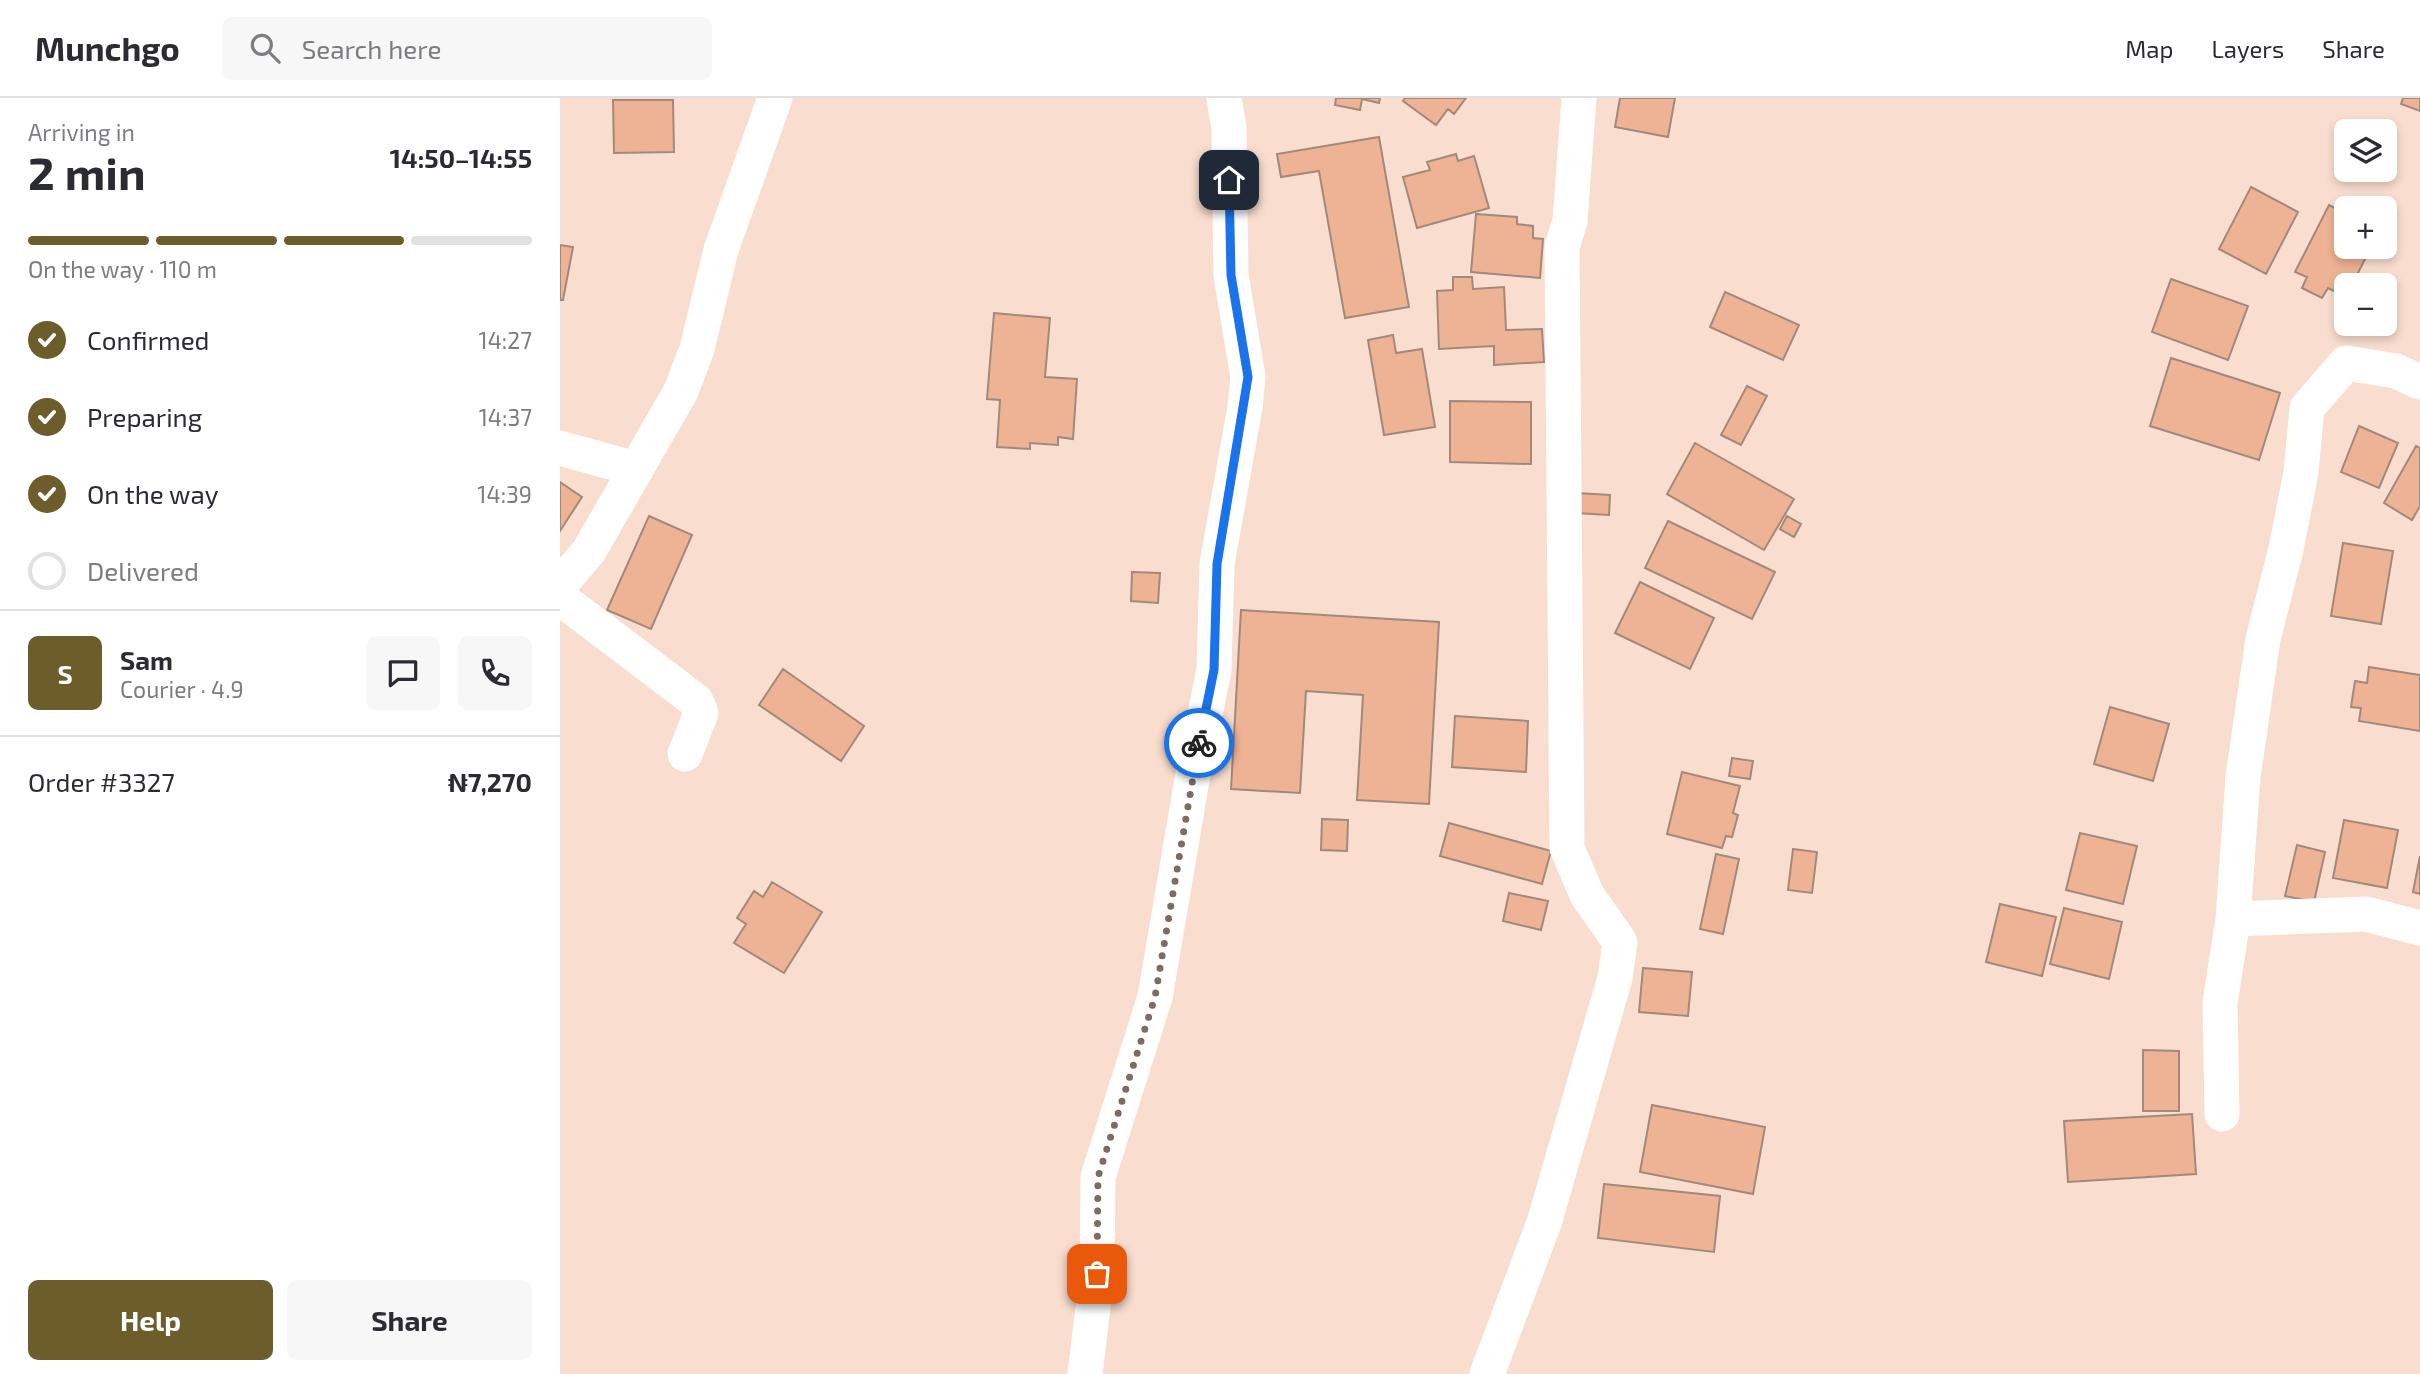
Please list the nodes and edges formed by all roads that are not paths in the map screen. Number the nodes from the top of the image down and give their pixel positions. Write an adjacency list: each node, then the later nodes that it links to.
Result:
1 (775, 98): 6 (street)
2 (1224, 98): 13 (street)
3 (1579, 98): 14 (street)
4 (2420, 382): 10 (street)
5 (560, 448): 6 (street)
6 (635, 469): 7 (street)
7 (560, 585)
8 (560, 598): 9 (street)
9 (685, 754)
10 (2233, 919): 11 (street); 12 (street)
11 (2420, 928)
12 (2222, 1114)
13 (1085, 1374)
14 (1487, 1374)

